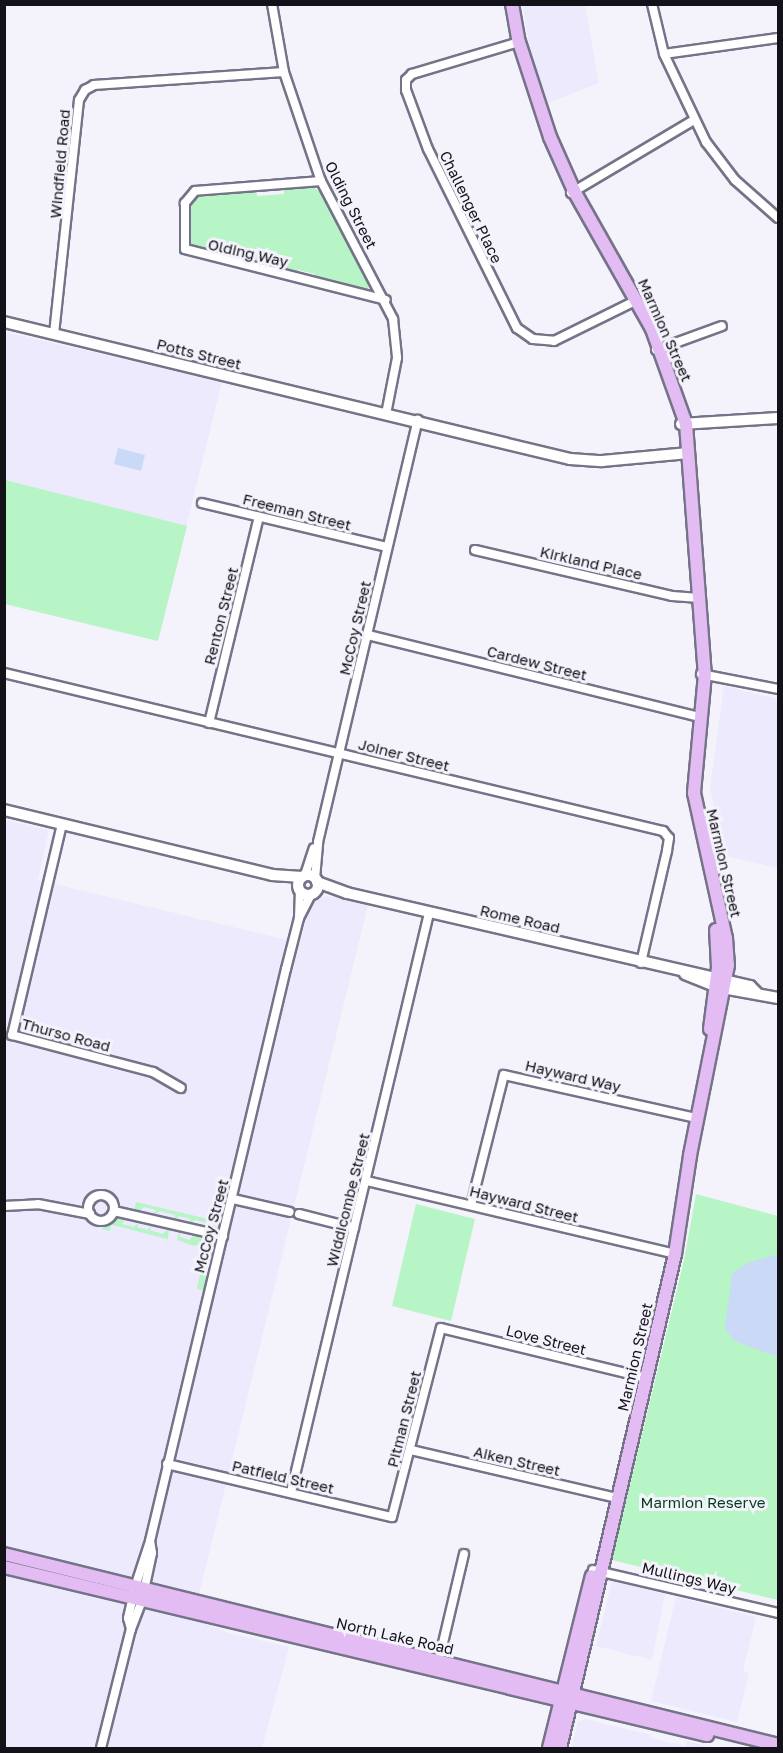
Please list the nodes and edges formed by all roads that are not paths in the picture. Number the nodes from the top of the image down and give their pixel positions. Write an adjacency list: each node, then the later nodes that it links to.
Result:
1 (272, 4): 8 (street, Olding Street)
2 (506, 4): 6 (main road, Marmion Street)
3 (512, 4): 6 (main road, Marmion Street)
4 (652, 4): 7 (street)
5 (778, 38): 7 (street)
6 (516, 43): 11 (main road, Marmion Street); 14 (street, Challenger Place)
7 (664, 54): 9 (street)
8 (284, 72): 10 (street, Olding Street); 17 (street, Windfield Road)
9 (693, 120): 11 (street); 12 (street)
10 (321, 181): 13 (street, Olding Street); 13 (street, Olding Way)
11 (572, 192): 14 (main road, Marmion Street)
12 (778, 218)
13 (386, 300): 19 (street, Olding Street)
14 (634, 301): 18 (main road, Marmion Street)
15 (4, 322): 17 (street, Potts Street)
16 (722, 326): 18 (street)
17 (54, 334): 19 (street, Potts Street)
18 (658, 349): 22 (main road, Marmion Street)
19 (386, 414): 21 (street, Potts Street)
20 (778, 418): 22 (street)
21 (418, 422): 23 (street, Potts Street); 26 (street, McCoy Street)
22 (683, 424): 23 (main road, Marmion Street)
23 (686, 454): 28 (main road, Marmion Street)
24 (202, 502): 25 (street, Freeman Street)
25 (259, 517): 26 (street, Freeman Street); 34 (street, Renton Street)
26 (387, 547): 29 (street, McCoy Street)
27 (475, 550): 28 (street, Kirkland Place)
28 (698, 598): 31 (main road, Marmion Street)
29 (368, 635): 33 (street, Cardew Street); 35 (street, McCoy Street)
30 (4, 674): 34 (street, Joiner Street)
31 (702, 674): 32 (street); 33 (main road, Marmion Street)
32 (778, 689)
33 (698, 716): 41 (main road, Marmion Street)
34 (209, 723): 35 (street, Joiner Street)
35 (338, 753): 38 (street, McCoy Street); 40 (street, Joiner Street)
36 (4, 810): 37 (street, Rome Road)
37 (62, 824): 38 (street, Rome Road); 43 (street, Thurso Road)
38 (308, 885): 39 (street, Rome Road); 46 (street, McCoy Street)
39 (429, 913): 40 (street, Rome Road); 45 (street, Widdicombe Street)
40 (641, 963): 41 (street, Rome Road)
41 (722, 984): 42 (street, Rome Road); 44 (main road, Marmion Street)
42 (778, 998)
43 (181, 1088)
44 (694, 1117): 47 (street, Hayward Way); 55 (main road, Marmion Street)
45 (367, 1181): 47 (street, Hayward Street); 53 (street, Widdicombe Street)
46 (232, 1199): 50 (street); 54 (street, McCoy Street)
47 (471, 1205): 55 (street, Hayward Street)
48 (4, 1206): 51 (street)
49 (114, 1211): 51 (street); 51 (street); 54 (street)
50 (290, 1212)
51 (90, 1214)
52 (299, 1214): 53 (street)
53 (354, 1228): 60 (street, Widdicombe Street)
54 (223, 1236): 59 (street, McCoy Street)
55 (672, 1254): 57 (main road, Marmion Street)
56 (441, 1328): 57 (street, Love Street); 58 (street, Pitman Street)
57 (643, 1378): 61 (main road, Marmion Street)
58 (411, 1450): 61 (street, Aiken Street); 62 (street, Pitman Street)
59 (167, 1464): 60 (street, Patfield Street); 67 (street, McCoy Street)
60 (291, 1492): 62 (street, Patfield Street)
61 (614, 1497): 66 (main road, Marmion Street)
62 (392, 1516)
63 (4, 1554): 67 (main road, North Lake Road)
64 (464, 1554): 69 (street)
65 (4, 1567): 67 (main road, North Lake Road)
66 (597, 1570): 68 (street, Mullings Way); 70 (main road, Marmion Street)
67 (139, 1594): 69 (main road, North Lake Road); 72 (street, McCoy Street)
68 (778, 1613)
69 (437, 1667): 70 (main road, North Lake Road)
70 (567, 1697): 71 (main road, North Lake Road); 73 (main road, Marmion Street); 74 (main road, Marmion Street); 75 (main road, North Lake Road)
71 (778, 1745)
72 (101, 1749)
73 (549, 1749)
74 (560, 1749)
75 (764, 1749)

